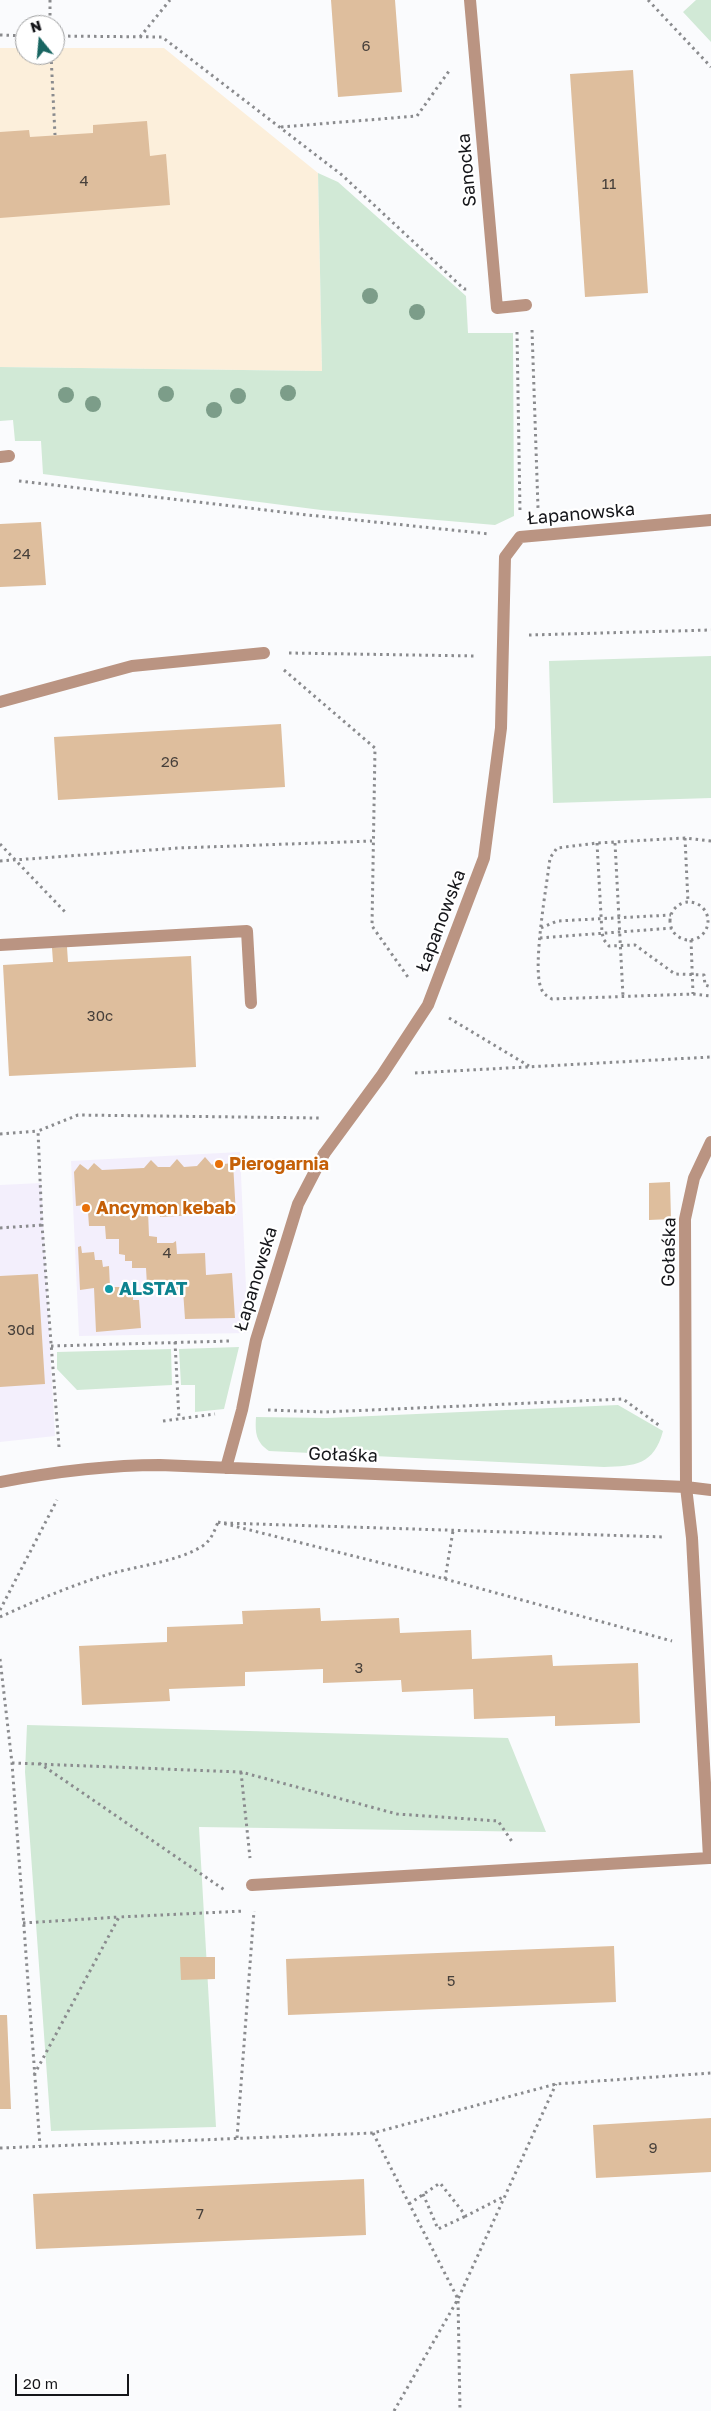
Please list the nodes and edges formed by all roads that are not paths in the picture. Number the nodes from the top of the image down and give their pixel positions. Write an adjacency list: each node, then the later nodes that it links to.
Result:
1 (470, 0): 2 (street, Sanocka)
2 (526, 305)
3 (711, 520): 9 (street, Łapanowska)
4 (264, 653): 5 (street)
5 (0, 702)
6 (0, 945): 7 (street)
7 (251, 1003)
8 (711, 1142): 11 (street, Gołaśka)
9 (226, 1468): 10 (street, Gołaśka); 11 (street, Gołaśka)
10 (0, 1482)
11 (686, 1487): 12 (street, Gołaśka); 13 (street)
12 (711, 1490)
13 (710, 1858): 14 (street)
14 (252, 1884)

